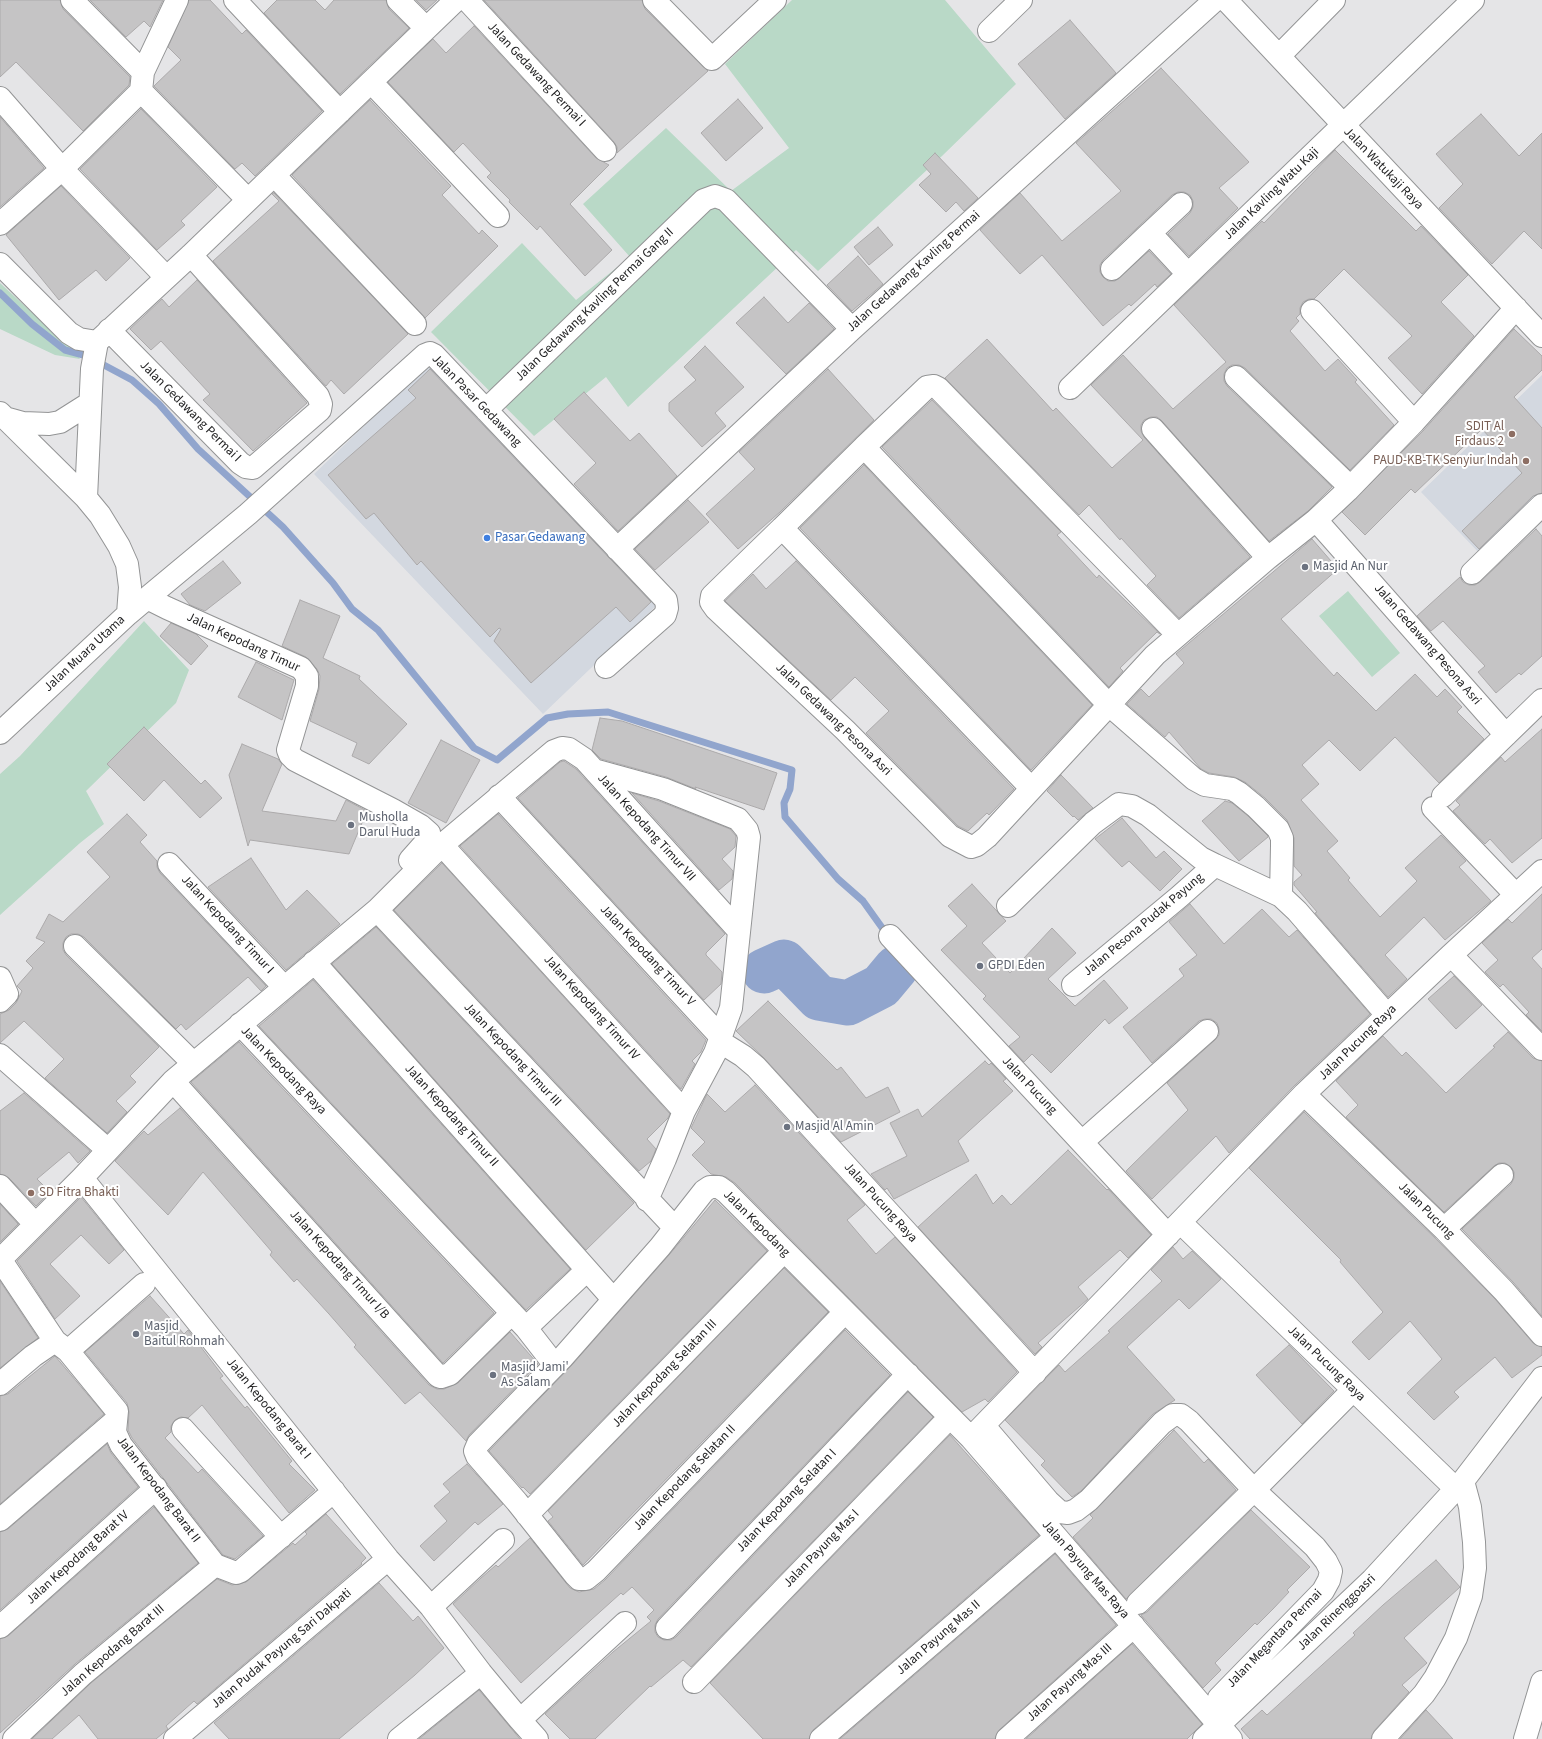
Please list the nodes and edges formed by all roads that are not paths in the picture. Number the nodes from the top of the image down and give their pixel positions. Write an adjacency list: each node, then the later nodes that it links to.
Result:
1 (72, 0): 17 (street)
2 (177, 0): 17 (street)
3 (235, 0): 20 (street)
4 (398, 0): 14 (street)
5 (456, 0): 14 (street)
6 (468, 0): 22 (street, Jalan Gedawang Permai I)
7 (654, 0): 8 (street)
8 (775, 0)
9 (1021, 0): 15 (street)
10 (1215, 0): 38 (street, Jalan Gedawang Kavling Permai)
11 (1226, 0): 16 (street, Jalan Watukaji Raya)
12 (1334, 0): 16 (street)
13 (1473, 0): 21 (street, Jalan Kavling Watu Kaji)
14 (426, 28): 18 (street)
15 (989, 31)
16 (1279, 56): 21 (street, Jalan Watukaji Raya)
17 (142, 81): 23 (street); 25 (street)
18 (371, 82): 20 (street); 27 (street)
19 (0, 98): 23 (street)
20 (340, 112): 24 (street)
21 (1343, 126): 33 (street, Jalan Kavling Watu Kaji); 35 (street, Jalan Watukaji Raya)
22 (605, 150)
23 (62, 169): 28 (street); 34 (street)
24 (274, 175): 25 (street); 37 (street)
25 (248, 200): 30 (street)
26 (1181, 204): 29 (street)
27 (498, 216)
28 (0, 224)
29 (1150, 233): 32 (street); 33 (street)
30 (191, 255): 34 (street); 40 (street, Jalan Gedawang Permai I)
31 (0, 264): 40 (street)
32 (1112, 269)
33 (1188, 274): 42 (street, Jalan Kavling Watu Kaji)
34 (166, 277): 40 (street)
35 (1516, 308): 39 (street, Jalan Watukaji Raya); 46 (street, Jalan Gedawang Pesona Asri)
36 (1312, 310): 46 (street)
37 (415, 324)
38 (852, 328): 44 (street, Jalan Gedawang Kavling Permai Gang II); 54 (street, Jalan Gedawang Kavling Permai)
39 (1542, 335)
40 (98, 348): 43 (street)
41 (1236, 377): 49 (street)
42 (1070, 388)
43 (90, 403): 45 (street); 50 (street)
44 (486, 410): 54 (street, Jalan Pasar Gedawang); 57 (street, Jalan Pasar Gedawang)
45 (3, 416): 50 (street, Jalan Muara Utama)
46 (1414, 422): 49 (street, Jalan Gedawang Pesona Asri)
47 (1153, 429): 55 (street)
48 (864, 447): 53 (street, Jalan Gedawang Pesona Asri); 59 (street, Jalan Gedawang Pesona Asri); 62 (street)
49 (1348, 490): 52 (street, Jalan Gedawang Pesona Asri)
50 (86, 498): 58 (street, Jalan Muara Utama)
51 (1542, 505): 56 (street)
52 (1316, 520): 55 (street, Jalan Gedawang Pesona Asri); 64 (street, Jalan Gedawang Pesona Asri)
53 (782, 528): 67 (street); 67 (street, Jalan Gedawang Pesona Asri)
54 (617, 549): 60 (street, Jalan Pasar Gedawang)
55 (1268, 558): 59 (street, Jalan Gedawang Pesona Asri)
56 (1472, 573)
57 (147, 598): 58 (street); 78 (street, Jalan Kepodang Timur)
58 (128, 614): 63 (street, Jalan Muara Utama)
59 (1178, 635): 62 (street, Jalan Gedawang Pesona Asri)
60 (606, 668)
61 (1542, 700): 64 (street)
62 (1108, 704): 67 (street, Jalan Gedawang Pesona Asri); 74 (street)
63 (0, 733)
64 (1506, 735): 73 (street)
65 (543, 758): 66 (street, Jalan Kepodang Timur VII); 68 (street, Jalan Kepodang Timur)
66 (594, 770): 77 (street, Jalan Kepodang Timur VII); 77 (street)
67 (1030, 788)
68 (499, 796): 69 (street, Jalan Kepodang Timur); 88 (street, Jalan Kepodang Timur V)
69 (442, 845): 76 (street, Jalan Kepodang Timur); 94 (street, Jalan Kepodang Timur IV)
70 (169, 864): 84 (street, Jalan Kepodang Timur I)
71 (1215, 865): 74 (street, Jalan Pesona Pudak Payung); 75 (street, Jalan Pesona Pudak Payung); 83 (street, Jalan Pesona Pudak Payung)
72 (1542, 871): 73 (street, Jalan Pucung Raya)
73 (1516, 895): 81 (street, Jalan Pucung Raya)
74 (1281, 896): 85 (street, Jalan Pesona Pudak Payung)
75 (1008, 906)
76 (377, 910): 78 (street, Jalan Kepodang Timur); 100 (street, Jalan Kepodang Timur III)
77 (739, 931): 88 (street)
78 (349, 932): 82 (street, Jalan Kepodang Timur)
79 (890, 936): 95 (street, Jalan Pucung)
80 (75, 946): 91 (street)
81 (1450, 955): 85 (street, Jalan Pucung Raya); 89 (street)
82 (314, 962): 84 (street, Jalan Kepodang Timur); 107 (street, Jalan Kepodang Timur II)
83 (1073, 985)
84 (284, 987): 86 (street, Jalan Kepodang Timur)
85 (1387, 1015): 93 (street, Jalan Pucung Raya)
86 (240, 1024): 91 (street, Jalan Kepodang Raya); 111 (street, Jalan Kepodang Raya)
87 (1207, 1031): 95 (street)
88 (722, 1041): 94 (street); 115 (street, Jalan Pucung Raya)
89 (1542, 1048)
90 (0, 1055): 96 (street)
91 (193, 1063): 92 (street, Jalan Kepodang Raya)
92 (173, 1081): 96 (street, Jalan Kepodang Raya); 111 (street, Jalan Kepodang Timur I/B)
93 (1304, 1094): 103 (street, Jalan Pucung Raya); 104 (street, Jalan Pucung)
94 (684, 1111): 100 (street)
95 (1082, 1142): 103 (street, Jalan Pucung)
96 (108, 1150): 98 (street, Jalan Kepodang Raya)
97 (1502, 1175): 104 (street)
98 (82, 1178): 101 (street, Jalan Kepodang Raya); 127 (street, Jalan Kepodang Barat I)
99 (0, 1186): 101 (street)
100 (647, 1200): 102 (street, Jalan Kepodang Timur III)
101 (35, 1224): 106 (street, Jalan Kepodang Raya)
102 (675, 1228): 105 (street, Jalan Kepodang); 109 (street, Jalan Kepodang)
103 (1174, 1229): 115 (street, Jalan Pucung Raya); 119 (street, Jalan Pucung Raya)
104 (1444, 1229): 112 (street, Jalan Pucung)
105 (784, 1251): 110 (street, Jalan Kepodang); 128 (street, Jalan Kepodang Selatan III)
106 (0, 1259): 113 (street, Jalan Kepodang Barat II)
107 (587, 1270): 109 (street, Jalan Kepodang Timur II); 111 (street)
108 (144, 1284): 113 (street)
109 (613, 1299): 114 (street, Jalan Kepodang)
110 (845, 1312): 116 (street, Jalan Kepodang); 128 (street, Jalan Kepodang Selatan II)
111 (519, 1320): 114 (street, Jalan Kepodang Raya)
112 (1542, 1335)
113 (62, 1346): 118 (street); 121 (street, Jalan Kepodang Barat II)
114 (554, 1364): 128 (street, Jalan Kepodang)
115 (1035, 1373): 123 (street, Jalan Pucung Raya)
116 (908, 1374): 120 (street, Jalan Kepodang); 140 (street, Jalan Kepodang Selatan I)
117 (1542, 1378): 124 (street, Jalan Rinenggoasri)
118 (0, 1384)
119 (1353, 1390): 124 (street, Jalan Pucung Raya); 126 (street)
120 (950, 1417): 123 (street, Jalan Payung Mas Raya); 142 (street, Jalan Payung Mas I)
121 (115, 1421): 125 (street, Jalan Kepodang Barat II); 129 (street)
122 (183, 1429): 130 (street)
123 (978, 1432): 126 (street, Jalan Megantara Permai); 131 (street, Jalan Payung Mas Raya)
124 (1459, 1485): 146 (street, Jalan Rinenggoasri); 153 (street)
125 (156, 1488): 134 (street, Jalan Kepodang Barat II); 139 (street, Jalan Kepodang Barat IV)
126 (1254, 1490): 135 (street); 144 (street, Jalan Megantara Permai)
127 (334, 1491): 130 (street); 133 (street)
128 (527, 1516)
129 (0, 1520)
130 (281, 1537): 134 (street)
131 (1056, 1537): 138 (street, Jalan Payung Mas Raya); 151 (street, Jalan Payung Mas II)
132 (503, 1540): 136 (street)
133 (388, 1559): 136 (street); 148 (street, Jalan Pudak Payung Sari Dakpati)
134 (215, 1565): 147 (street, Jalan Kepodang Barat III)
135 (1138, 1603)
136 (430, 1607): 141 (street)
137 (625, 1623): 145 (street)
138 (1134, 1626): 146 (street, Jalan Payung Mas Raya); 152 (street, Jalan Payung Mas III)
139 (0, 1627)
140 (667, 1628)
141 (481, 1673): 145 (street); 149 (street)
142 (694, 1682)
143 (1542, 1682): 154 (street)
144 (1218, 1698)
145 (520, 1720): 150 (street)
146 (1218, 1734)
147 (14, 1739)
148 (175, 1739)
149 (399, 1739)
150 (537, 1739)
151 (821, 1739)
152 (1007, 1739)
153 (1383, 1739)
154 (1525, 1739)

